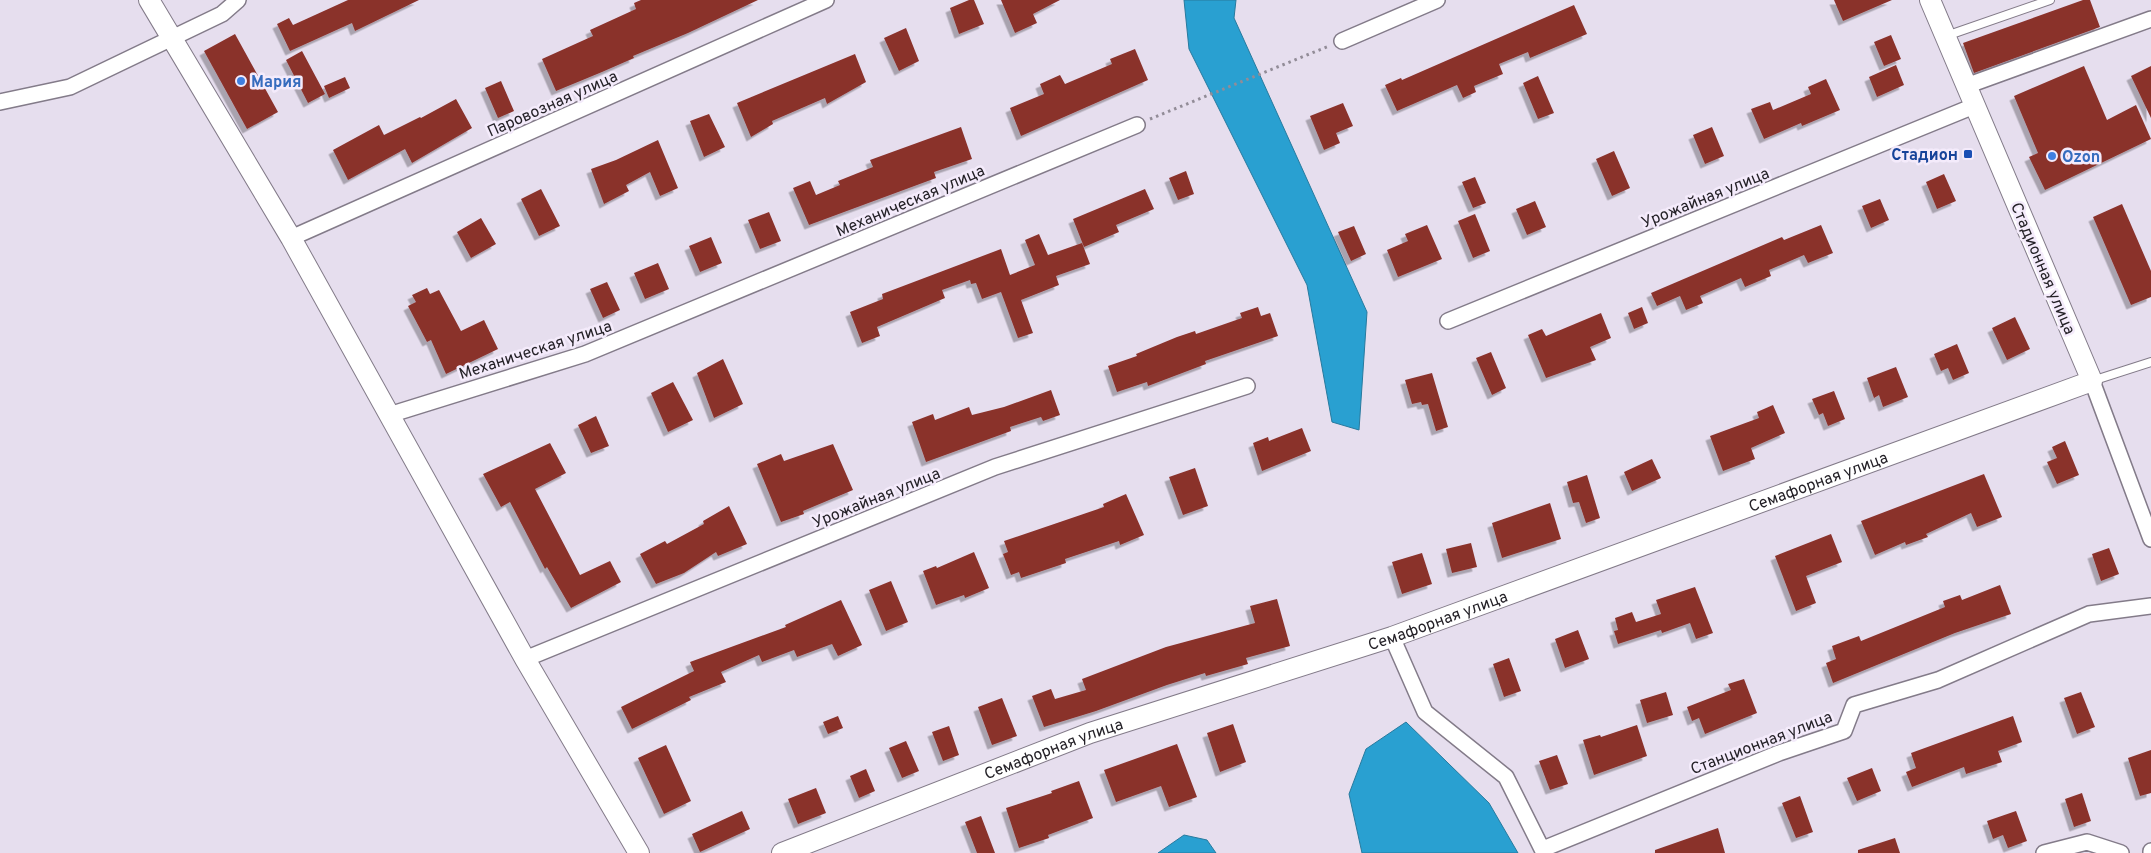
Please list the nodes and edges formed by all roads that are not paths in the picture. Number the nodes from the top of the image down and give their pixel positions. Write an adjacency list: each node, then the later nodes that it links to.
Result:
1 (149, 0): 9 (street)
2 (238, 0): 9 (street)
3 (826, 0): 15 (street, Паровозная улица)
4 (1437, 0): 10 (street)
5 (1930, 0): 8 (street, Стадионная улица)
6 (2050, 0): 8 (lane)
7 (2151, 19): 11 (street)
8 (1945, 37): 11 (street, Стадионная улица)
9 (172, 39): 12 (street); 15 (street)
10 (1342, 41)
11 (1966, 86): 13 (street, Стадионная улица)
12 (0, 102)
13 (1974, 106): 16 (street, Урожайная улица); 18 (street, Стадионная улица)
14 (1137, 125): 20 (street, Механическая улица)
15 (291, 238): 20 (street)
16 (1448, 321)
17 (2151, 362): 18 (lane)
18 (2092, 381): 21 (street, Стадионная улица); 23 (street, Семафорная улица)
19 (1247, 386): 24 (street, Урожайная улица)
20 (390, 414): 24 (street)
21 (2151, 539)
22 (2151, 606): 25 (street, Станционная улица)
23 (1392, 638): 25 (street); 27 (street, Семафорная улица)
24 (525, 660): 26 (street)
25 (1543, 851)
26 (639, 853)
27 (782, 853)
28 (2044, 853): 29 (street)
29 (2121, 853)

